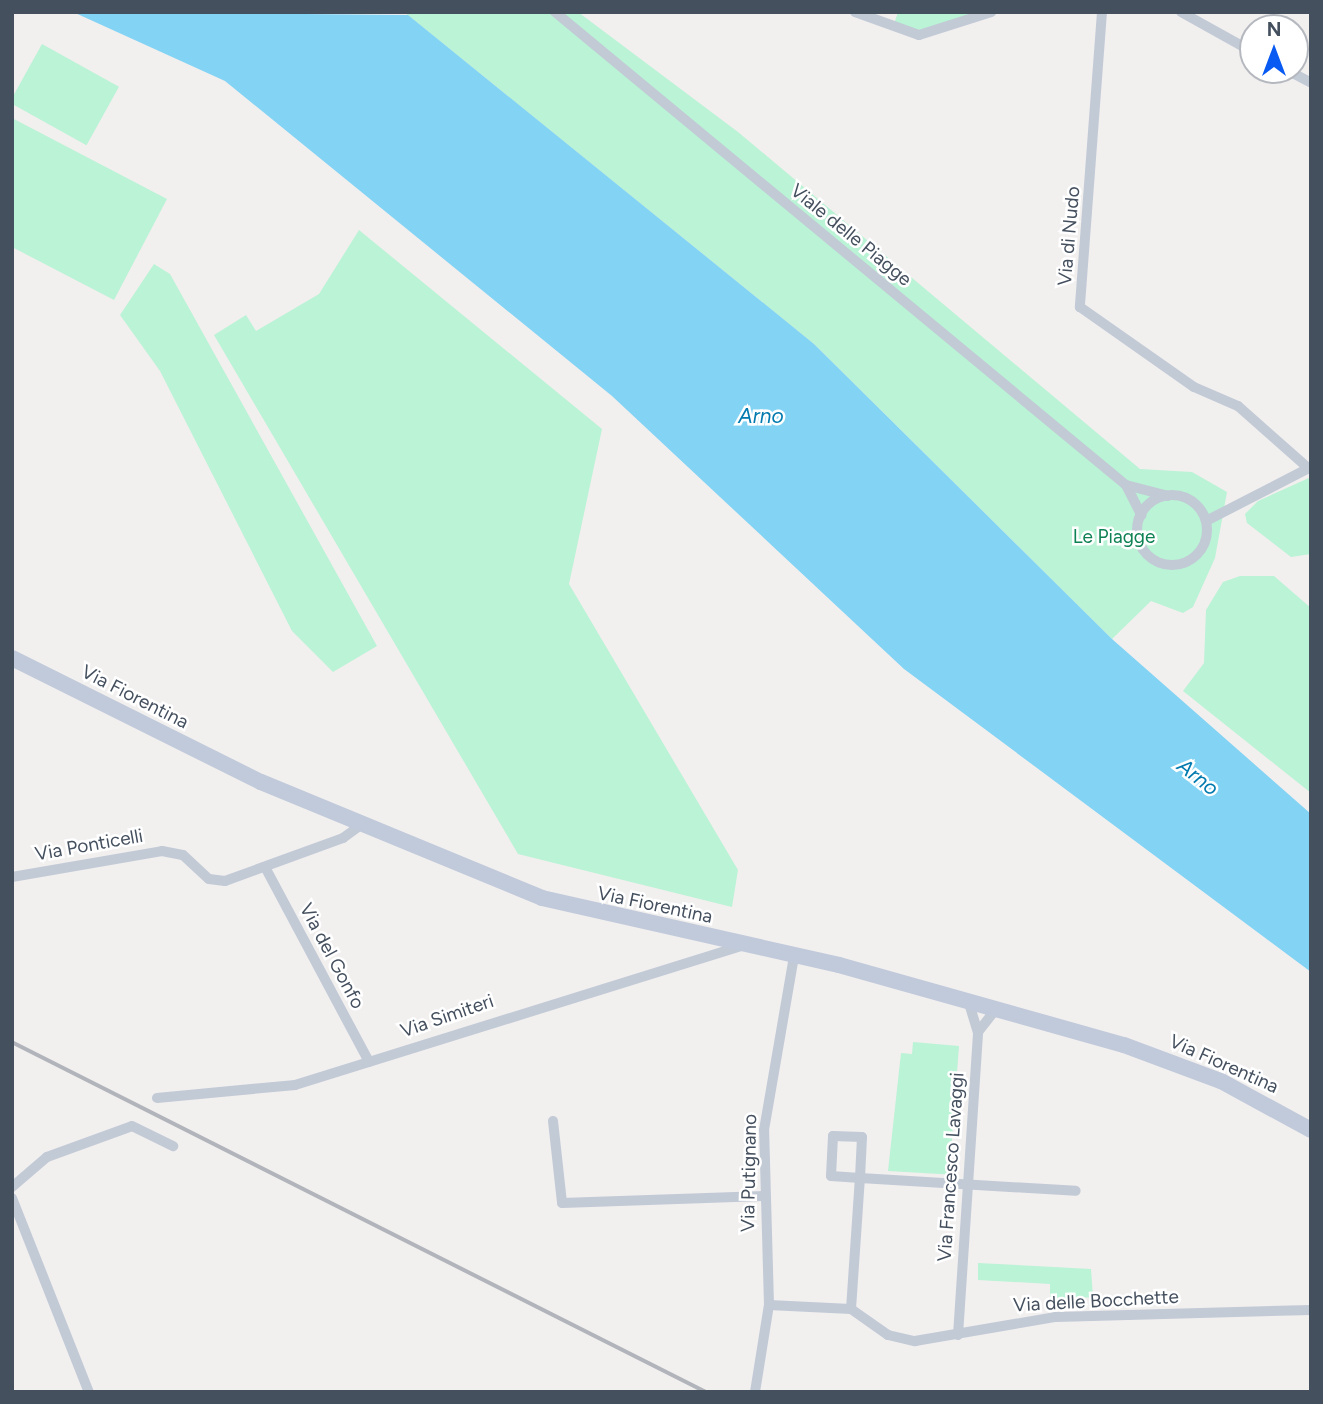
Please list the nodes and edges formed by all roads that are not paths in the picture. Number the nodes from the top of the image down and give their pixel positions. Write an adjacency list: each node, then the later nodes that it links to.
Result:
1 (555, 12): 8 (street, Viale delle Piagge)
2 (855, 12): 3 (street)
3 (990, 12)
4 (1102, 12): 7 (street, Via di Nudo)
5 (1181, 12): 6 (street)
6 (1239, 44)
7 (1310, 468): 11 (street)
8 (1126, 485): 9 (street, Viale delle Piagge); 10 (street, Viale delle Piagge)
9 (1168, 496): 10 (street); 11 (street)
10 (1141, 515): 11 (street)
11 (1206, 521)
12 (12, 658): 13 (main road, Via Fiorentina)
13 (361, 825): 14 (street, Via Ponticelli); 16 (main road, Via Fiorentina)
14 (265, 867): 15 (street, Via Ponticelli); 21 (street, Via del Gonfo)
15 (12, 877)
16 (744, 945): 17 (main road, Via Fiorentina); 21 (street, Via Simiteri)
17 (794, 956): 18 (main road, Via Fiorentina); 30 (street, Via Putignano)
18 (968, 1000): 19 (main road, Via Fiorentina); 20 (street)
19 (998, 1008): 20 (street); 24 (main road, Via Fiorentina)
20 (978, 1032): 27 (street, Via Francesco Lavaggi)
21 (369, 1062): 22 (street, Via Simiteri)
22 (157, 1098)
23 (553, 1121): 30 (street)
24 (1311, 1130)
25 (173, 1146): 28 (street)
26 (860, 1178): 26 (street); 27 (street); 33 (street)
27 (967, 1185): 29 (street); 35 (street, Via Francesco Lavaggi)
28 (12, 1186)
29 (1076, 1191)
30 (765, 1196): 32 (street, Via Putignano)
31 (12, 1198): 36 (street)
32 (769, 1305): 33 (street, Via delle Bocchette); 37 (street, Via Putignano)
33 (851, 1310): 35 (street, Via delle Bocchette)
34 (1311, 1310): 35 (street, Via delle Bocchette)
35 (958, 1335)
36 (89, 1392)
37 (755, 1392)

